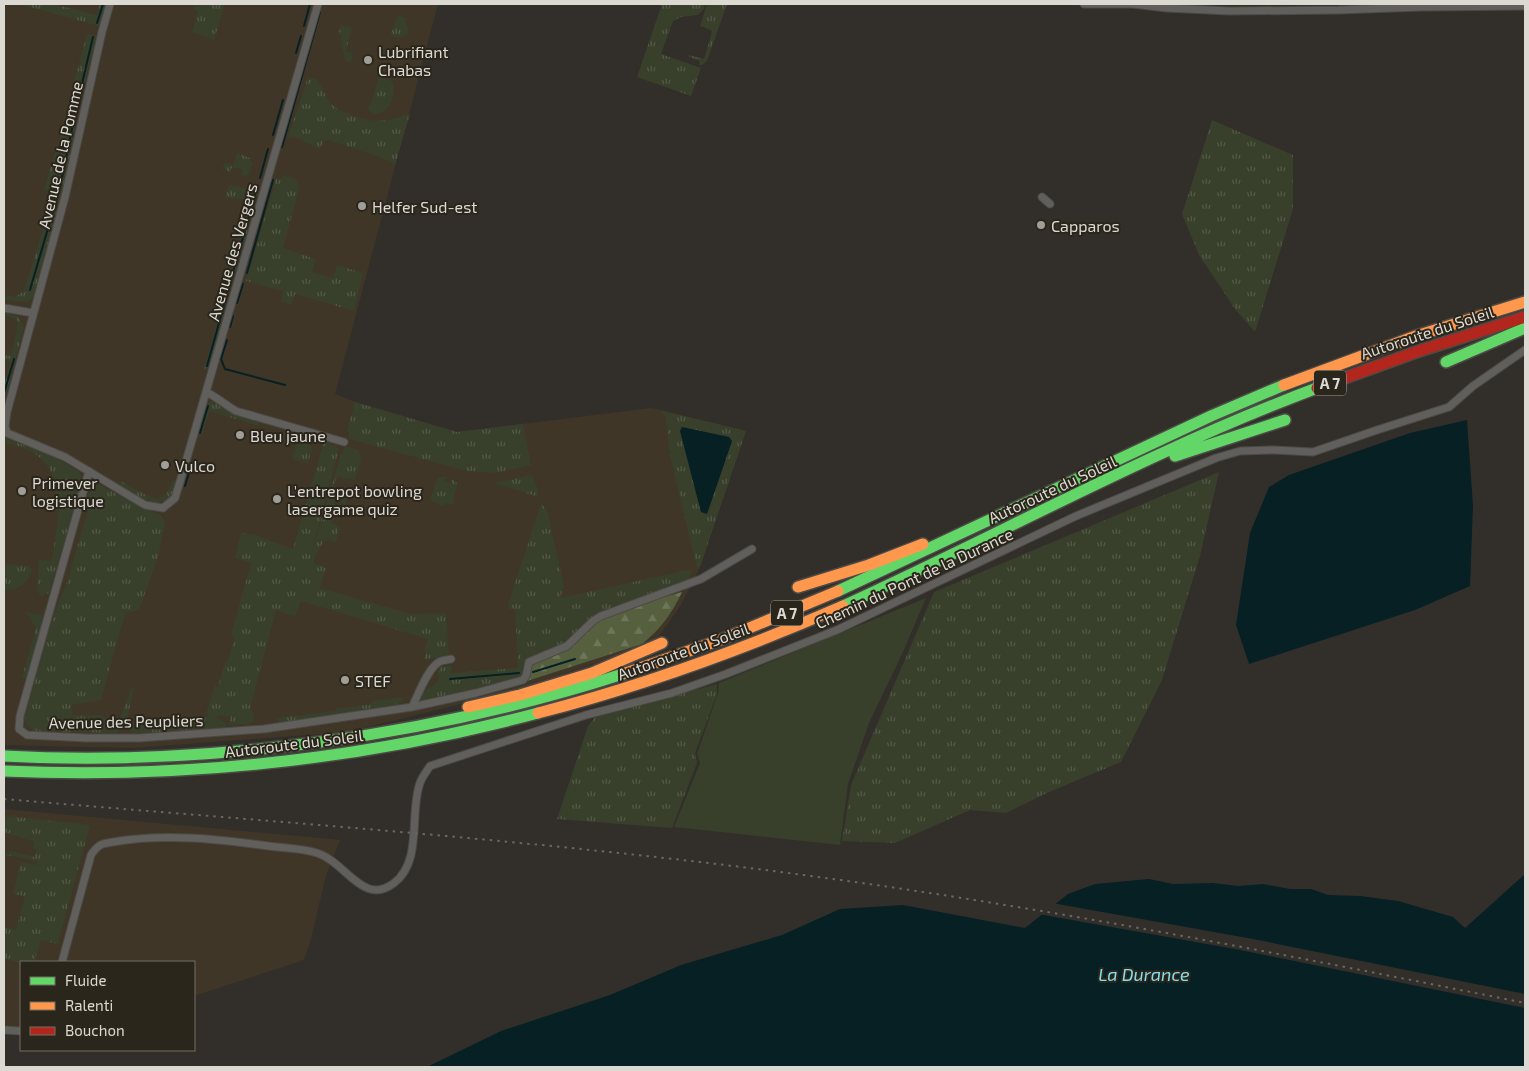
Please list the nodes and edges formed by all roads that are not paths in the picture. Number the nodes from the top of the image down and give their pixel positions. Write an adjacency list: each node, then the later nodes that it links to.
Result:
1 (110, 4): 9 (street, Avenue de la Pomme)
2 (318, 4): 14 (street, Avenue des Vergers)
3 (1084, 4): 4 (street)
4 (1525, 6)
5 (1042, 197): 6 (street)
6 (1050, 204)
7 (1525, 302): 19 (highway, Autoroute du Soleil / A 7)
8 (4, 308): 9 (street)
9 (33, 313): 18 (street, Avenue de la Pomme)
10 (1525, 317): 17 (highway, Autoroute du Soleil / A 7)
11 (1525, 328): 13 (highway)
12 (1525, 350): 28 (street, Chemin du Pont de la Durance)
13 (1446, 362)
14 (206, 392): 16 (street); 18 (street, Avenue des Vergers)
15 (1286, 420): 17 (highway)
16 (344, 442)
17 (1141, 465): 27 (highway, Autoroute du Soleil / A 7)
18 (89, 471): 24 (street, Avenue des Peupliers)
19 (1000, 515): 21 (highway); 25 (highway, Autoroute du Soleil / A 7)
20 (752, 549): 24 (street, Avenue des Peupliers)
21 (798, 587)
22 (662, 643): 25 (highway)
23 (451, 659): 24 (street)
24 (412, 707)
25 (367, 736): 26 (highway, Autoroute du Soleil / A 7)
26 (4, 756)
27 (4, 771)
28 (62, 961)
29 (4, 1030): 30 (street)
30 (20, 1030)

